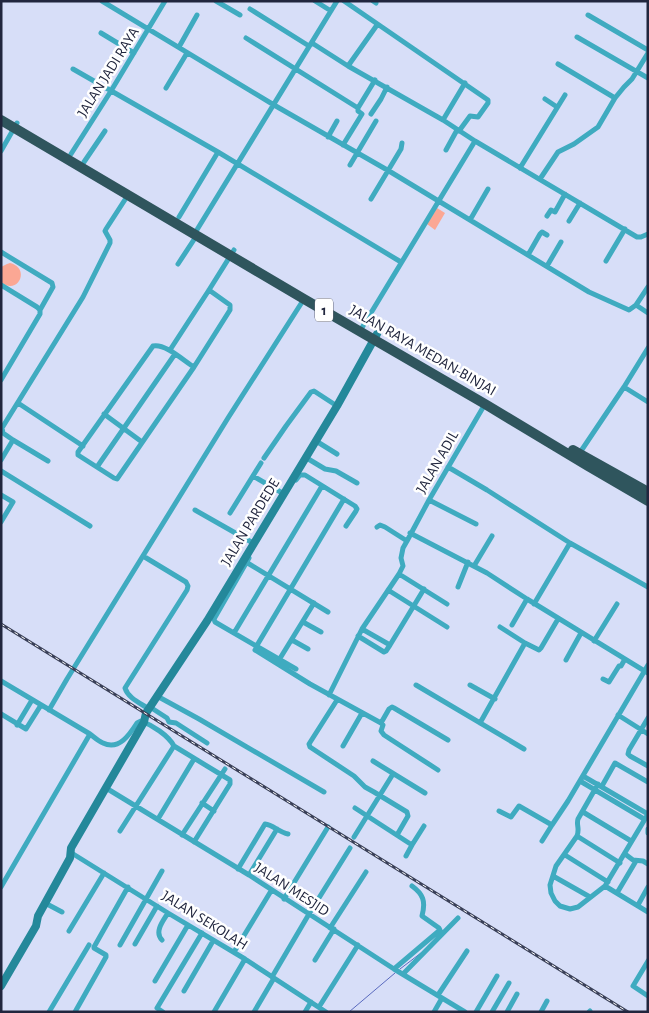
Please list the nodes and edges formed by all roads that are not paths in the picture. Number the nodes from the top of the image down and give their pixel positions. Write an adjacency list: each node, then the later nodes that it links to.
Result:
1 (102, 1): 13 (street)
2 (165, 1): 13 (street, JALAN JADI RAYA)
3 (216, 1): 9 (street)
4 (315, 1): 8 (street)
5 (337, 1): 8 (street)
6 (344, 1): 12 (street)
7 (250, 9): 17 (street)
8 (331, 11): 17 (street)
9 (240, 15)
10 (588, 15): 19 (street)
11 (197, 16): 18 (street)
12 (377, 24): 23 (street); 29 (street)
13 (149, 29): 18 (street); 20 (street, JALAN JADI RAYA)
14 (101, 33): 20 (street)
15 (577, 37): 26 (street)
16 (246, 38): 25 (street)
17 (310, 45): 23 (street); 25 (street)
18 (179, 47): 21 (street)
19 (648, 51): 26 (street)
20 (134, 52): 32 (street, JALAN JADI RAYA)
21 (187, 53): 31 (street); 36 (street)
22 (558, 64): 34 (street)
23 (348, 66): 28 (street)
24 (73, 69): 32 (street)
25 (295, 70): 36 (street); 38 (street)
26 (636, 72): 27 (street); 34 (street)
27 (648, 78)
28 (375, 80): 30 (street); 38 (street)
29 (465, 83): 42 (street); 47 (street)
30 (387, 87): 40 (street); 42 (street)
31 (166, 88)
32 (111, 91): 54 (street); 56 (street, JALAN JADI RAYA)
33 (565, 95): 37 (street)
34 (615, 98): 62 (street)
35 (544, 99): 37 (street)
36 (274, 105): 48 (street); 58 (street)
37 (557, 107): 60 (street)
38 (358, 108): 51 (street)
39 (1, 113): 45 (highway, JALAN RAYA MEDAN-BINJAI / 1)
40 (371, 114)
41 (1, 120): 45 (highway, JALAN RAYA MEDAN-BINJAI / 1)
42 (442, 120): 47 (street)
43 (336, 121): 48 (street)
44 (376, 121): 55 (street)
45 (16, 125): 53 (street); 56 (highway, JALAN RAYA MEDAN-BINJAI / 1); 65 (highway, JALAN RAYA MEDAN-BINJAI / 1)
46 (105, 131): 57 (street)
47 (458, 131): 49 (street); 52 (street)
48 (328, 137): 51 (street)
49 (475, 142): 60 (street); 67 (street)
50 (402, 143): 61 (street)
51 (343, 145): 55 (street)
52 (446, 150)
53 (1, 151)
54 (218, 152): 58 (street); 70 (street)
55 (357, 153): 59 (street); 61 (street)
56 (70, 154): 57 (highway, JALAN RAYA MEDAN-BINJAI / 1)
57 (84, 162): 70 (highway, JALAN RAYA MEDAN-BINJAI / 1)
58 (238, 164): 74 (street); 82 (street)
59 (350, 165)
60 (520, 168): 62 (street)
61 (389, 171): 66 (street); 67 (street)
62 (540, 179): 64 (street)
63 (488, 189): 71 (street)
64 (566, 194): 68 (street); 69 (street)
65 (128, 195): 74 (highway, JALAN RAYA MEDAN-BINJAI / 1); 101 (street)
66 (372, 199)
67 (438, 201): 71 (street); 82 (street)
68 (580, 203): 72 (street); 73 (street)
69 (547, 216)
70 (179, 217): 74 (highway, JALAN RAYA MEDAN-BINJAI / 1)
71 (470, 220): 80 (street)
72 (569, 221)
73 (625, 230): 75 (street); 81 (street)
74 (197, 232): 79 (highway, JALAN RAYA MEDAN-BINJAI / 1); 83 (street)
75 (648, 234)
76 (548, 236): 80 (street)
77 (561, 242): 84 (street)
78 (1, 252): 90 (street)
79 (232, 252): 87 (street); 88 (highway, JALAN RAYA MEDAN-BINJAI / 1); 92 (highway, JALAN RAYA MEDAN-BINJAI / 1)
80 (528, 255): 84 (street)
81 (606, 261)
82 (401, 262): 92 (street)
83 (178, 264)
84 (547, 266): 89 (street)
85 (1, 285): 90 (street)
86 (648, 288): 89 (street)
87 (210, 290): 95 (street); 97 (street)
88 (304, 299): 92 (highway, JALAN RAYA MEDAN-BINJAI / 1); 140 (street)
89 (636, 305): 91 (street)
90 (40, 310): 98 (street)
91 (648, 313)
92 (361, 329): 93 (highway, JALAN RAYA MEDAN-BINJAI / 1)
93 (376, 337): 102 (highway, JALAN RAYA MEDAN-BINJAI / 1); 103 (street, JALAN PARDEDE); 111 (highway, JALAN RAYA MEDAN-BINJAI / 1)
94 (648, 348): 99 (street)
95 (170, 350): 96 (street); 104 (street)
96 (175, 354): 97 (street); 105 (street)
97 (194, 367): 108 (street)
98 (2, 375)
99 (624, 387): 100 (street); 111 (street)
100 (648, 402)
101 (18, 403): 106 (street); 109 (street)
102 (485, 404): 111 (highway, JALAN RAYA MEDAN-BINJAI / 1); 116 (street, JALAN ADIL)
103 (337, 406): 107 (street, JALAN PARDEDE); 118 (street)
104 (104, 414): 105 (street); 109 (street)
105 (124, 428): 108 (street); 115 (street)
106 (13, 440): 113 (street); 114 (street)
107 (316, 441): 110 (street); 112 (street, JALAN PARDEDE)
108 (142, 442): 115 (street)
109 (83, 446): 115 (street)
110 (337, 454)
111 (578, 456): 119 (highway, JALAN RAYA MEDAN-BINJAI / 1)
112 (305, 457): 120 (street); 123 (street, JALAN PARDEDE)
113 (1, 460)
114 (48, 461)
115 (97, 467)
116 (448, 467): 126 (street, JALAN ADIL); 139 (street)
117 (1, 471): 132 (street)
118 (253, 476): 123 (street); 129 (street)
119 (615, 478): 122 (highway, JALAN RAYA MEDAN-BINJAI / 1); 127 (highway, JALAN RAYA MEDAN-BINJAI / 1)
120 (357, 483)
121 (322, 486): 125 (street); 141 (street); 145 (street)
122 (648, 492)
123 (284, 494): 138 (street, JALAN PARDEDE)
124 (1, 495): 130 (street)
125 (344, 499): 133 (street); 148 (street)
126 (429, 500): 131 (street); 135 (street, JALAN ADIL)
127 (648, 500)
128 (195, 510): 138 (street)
129 (230, 513)
130 (1, 522)
131 (476, 524)
132 (90, 526)
133 (346, 526)
134 (377, 527): 137 (street)
135 (410, 533): 137 (street, JALAN ADIL); 142 (street)
136 (492, 536): 143 (street)
137 (406, 541): 144 (street, JALAN ADIL)
138 (254, 543): 141 (street, JALAN PARDEDE)
139 (570, 543): 147 (street); 154 (street)
140 (143, 556): 191 (street); 192 (street)
141 (245, 561): 145 (street); 159 (street, JALAN PARDEDE); 167 (street)
142 (468, 562): 143 (street); 146 (street)
143 (474, 566): 151 (street)
144 (399, 574): 149 (street); 150 (street)
145 (269, 576): 148 (street); 167 (street)
146 (458, 587)
147 (648, 587)
148 (291, 589): 152 (street); 173 (street)
149 (388, 590): 156 (street); 164 (street)
150 (424, 590): 153 (street); 156 (street)
151 (527, 599): 154 (street); 161 (street)
152 (314, 604): 157 (street); 160 (street)
153 (447, 604)
154 (534, 604): 158 (street)
155 (616, 604): 170 (street)
156 (414, 606): 163 (street); 172 (street)
157 (328, 612)
158 (558, 619): 166 (street); 171 (street)
159 (207, 621): 185 (street); 186 (street, JALAN PARDEDE)
160 (303, 622): 165 (street); 169 (street)
161 (512, 625)
162 (500, 626): 171 (street)
163 (447, 627)
164 (362, 629): 168 (street); 172 (street)
165 (321, 632)
166 (581, 632): 170 (street); 177 (street)
167 (234, 634): 173 (street)
168 (358, 636): 172 (street); 185 (street)
169 (292, 640): 174 (street); 176 (street)
170 (594, 641): 175 (street)
171 (525, 643): 187 (street)
172 (390, 645)
173 (256, 647): 176 (street)
174 (308, 649)
175 (625, 659): 180 (street); 181 (street)
176 (279, 660): 179 (street)
177 (566, 660)
178 (648, 665): 180 (street)
179 (296, 669)
180 (646, 672): 195 (street)
181 (603, 678)
182 (1, 681): 188 (street)
183 (416, 685): 199 (street)
184 (470, 685): 187 (street)
185 (329, 695): 189 (street)
186 (157, 696): 191 (street, JALAN PARDEDE); 220 (street)
187 (495, 699): 199 (street)
188 (32, 700): 190 (street); 200 (street)
189 (337, 700): 193 (street); 222 (street)
190 (41, 705): 192 (street); 200 (street)
191 (149, 708): 197 (street, JALAN PARDEDE); 205 (street)
192 (49, 710): 202 (street)
193 (362, 713): 198 (street); 207 (street)
194 (1, 714): 200 (street)
195 (618, 716): 201 (street); 215 (street)
196 (648, 718): 201 (street)
197 (144, 722): 202 (street); 206 (street); 219 (street, JALAN PARDEDE)
198 (381, 723): 204 (street); 212 (street)
199 (480, 723): 208 (street)
200 (18, 725)
201 (640, 729): 203 (street); 211 (street)
202 (90, 734): 262 (street)
203 (648, 734)
204 (448, 740)
205 (207, 744)
206 (174, 746): 209 (street); 224 (street)
207 (343, 746)
208 (524, 749)
209 (194, 759): 213 (street); 231 (street)
210 (373, 761): 214 (street)
211 (648, 766)
212 (438, 770)
213 (223, 771): 223 (street); 226 (street)
214 (393, 774): 221 (street); 222 (street)
215 (583, 776): 216 (street); 218 (street)
216 (580, 781): 218 (street); 232 (street)
217 (648, 782): 218 (street)
218 (598, 787): 228 (street); 229 (street)
219 (106, 788): 224 (street, JALAN MESJID); 247 (street, JALAN PARDEDE)
220 (324, 792)
221 (425, 793)
222 (380, 796): 230 (street); 239 (street)
223 (202, 804): 226 (street); 238 (street)
224 (135, 806): 231 (street, JALAN MESJID); 236 (street)
225 (355, 808): 230 (street)
226 (214, 811): 244 (street)
227 (500, 811): 232 (street)
228 (583, 812): 241 (street); 243 (street)
229 (647, 815): 243 (street)
230 (367, 816): 239 (street); 240 (street)
231 (158, 820): 238 (street, JALAN MESJID)
232 (552, 825): 242 (street)
233 (424, 826): 245 (street)
234 (328, 827): 269 (street)
235 (277, 830): 237 (street); 254 (street); 258 (street)
236 (120, 831)
237 (288, 834)
238 (182, 835): 244 (street, JALAN MESJID)
239 (397, 835): 245 (street)
240 (354, 836)
241 (577, 836): 249 (street); 252 (street)
242 (542, 841)
243 (631, 841): 248 (street)
244 (194, 842): 254 (street, JALAN MESJID)
245 (412, 844): 250 (street)
246 (350, 848): 276 (street)
247 (70, 852): 257 (street, JALAN SEKOLAH); 270 (street, JALAN PARDEDE)
248 (625, 854): 251 (street); 252 (street)
249 (565, 855): 259 (street); 260 (street)
250 (406, 856)
251 (636, 861): 253 (street); 266 (street)
252 (620, 863): 260 (street)
253 (648, 864)
254 (238, 869): 258 (street, JALAN MESJID)
255 (162, 871): 268 (street)
256 (366, 872): 279 (street)
257 (104, 873): 263 (street, JALAN SEKOLAH); 280 (street)
258 (249, 876): 265 (street, JALAN MESJID)
259 (553, 876): 267 (street); 267 (street)
260 (607, 884): 266 (street); 267 (street)
261 (412, 886): 293 (street)
262 (1, 887)
263 (128, 888): 268 (street, JALAN SEKOLAH); 287 (street)
264 (648, 888): 271 (street)
265 (271, 891): 269 (street, JALAN MESJID); 289 (street)
266 (617, 893): 271 (street)
267 (590, 897)
268 (146, 899): 272 (street, JALAN SEKOLAH); 285 (street)
269 (284, 899): 276 (street, JALAN MESJID)
270 (44, 903): 273 (street); 298 (street, JALAN PARDEDE)
271 (638, 905): 274 (street)
272 (157, 906): 275 (street, JALAN SEKOLAH); 284 (street)
273 (62, 912)
274 (648, 912)
275 (168, 913): 278 (street, JALAN SEKOLAH); 282 (street)
276 (308, 914): 279 (street, JALAN MESJID); 295 (street)
277 (458, 918): 293 (street)
278 (188, 925): 281 (street, JALAN SEKOLAH); 296 (street)
279 (332, 929): 286 (street, JALAN MESJID); 291 (street)
280 (69, 931)
281 (202, 934): 283 (street, JALAN SEKOLAH); 309 (street)
282 (162, 940)
283 (213, 941): 289 (street, JALAN SEKOLAH); 299 (street)
284 (135, 944)
285 (120, 945)
286 (358, 945): 293 (street, JALAN MESJID); 305 (street)
287 (91, 946): 307 (street); 308 (street)
288 (467, 951): 302 (street)
289 (234, 952): 290 (street, JALAN SEKOLAH)
290 (244, 959): 295 (street, JALAN SEKOLAH); 310 (street)
291 (315, 960)
292 (647, 964): 301 (street)
293 (398, 971): 302 (street, JALAN MESJID)
294 (497, 976): 315 (street)
295 (273, 978): 304 (street, JALAN SEKOLAH); 311 (street)
296 (155, 981)
297 (509, 983): 316 (street)
298 (1, 986)
299 (184, 991)
300 (517, 994): 317 (street)
301 (648, 996)
302 (440, 997): 306 (street, JALAN MESJID); 314 (street)
303 (547, 1001): 318 (street)
304 (311, 1002): 305 (street, JALAN SEKOLAH); 312 (street)
305 (319, 1007): 313 (street, JALAN SEKOLAH)
306 (461, 1011)
307 (49, 1012)
308 (75, 1012)
309 (163, 1012)
310 (214, 1012)
311 (254, 1012)
312 (305, 1012)
313 (326, 1012)
314 (434, 1012)
315 (476, 1012)
316 (492, 1012)
317 (507, 1012)
318 (541, 1012)

